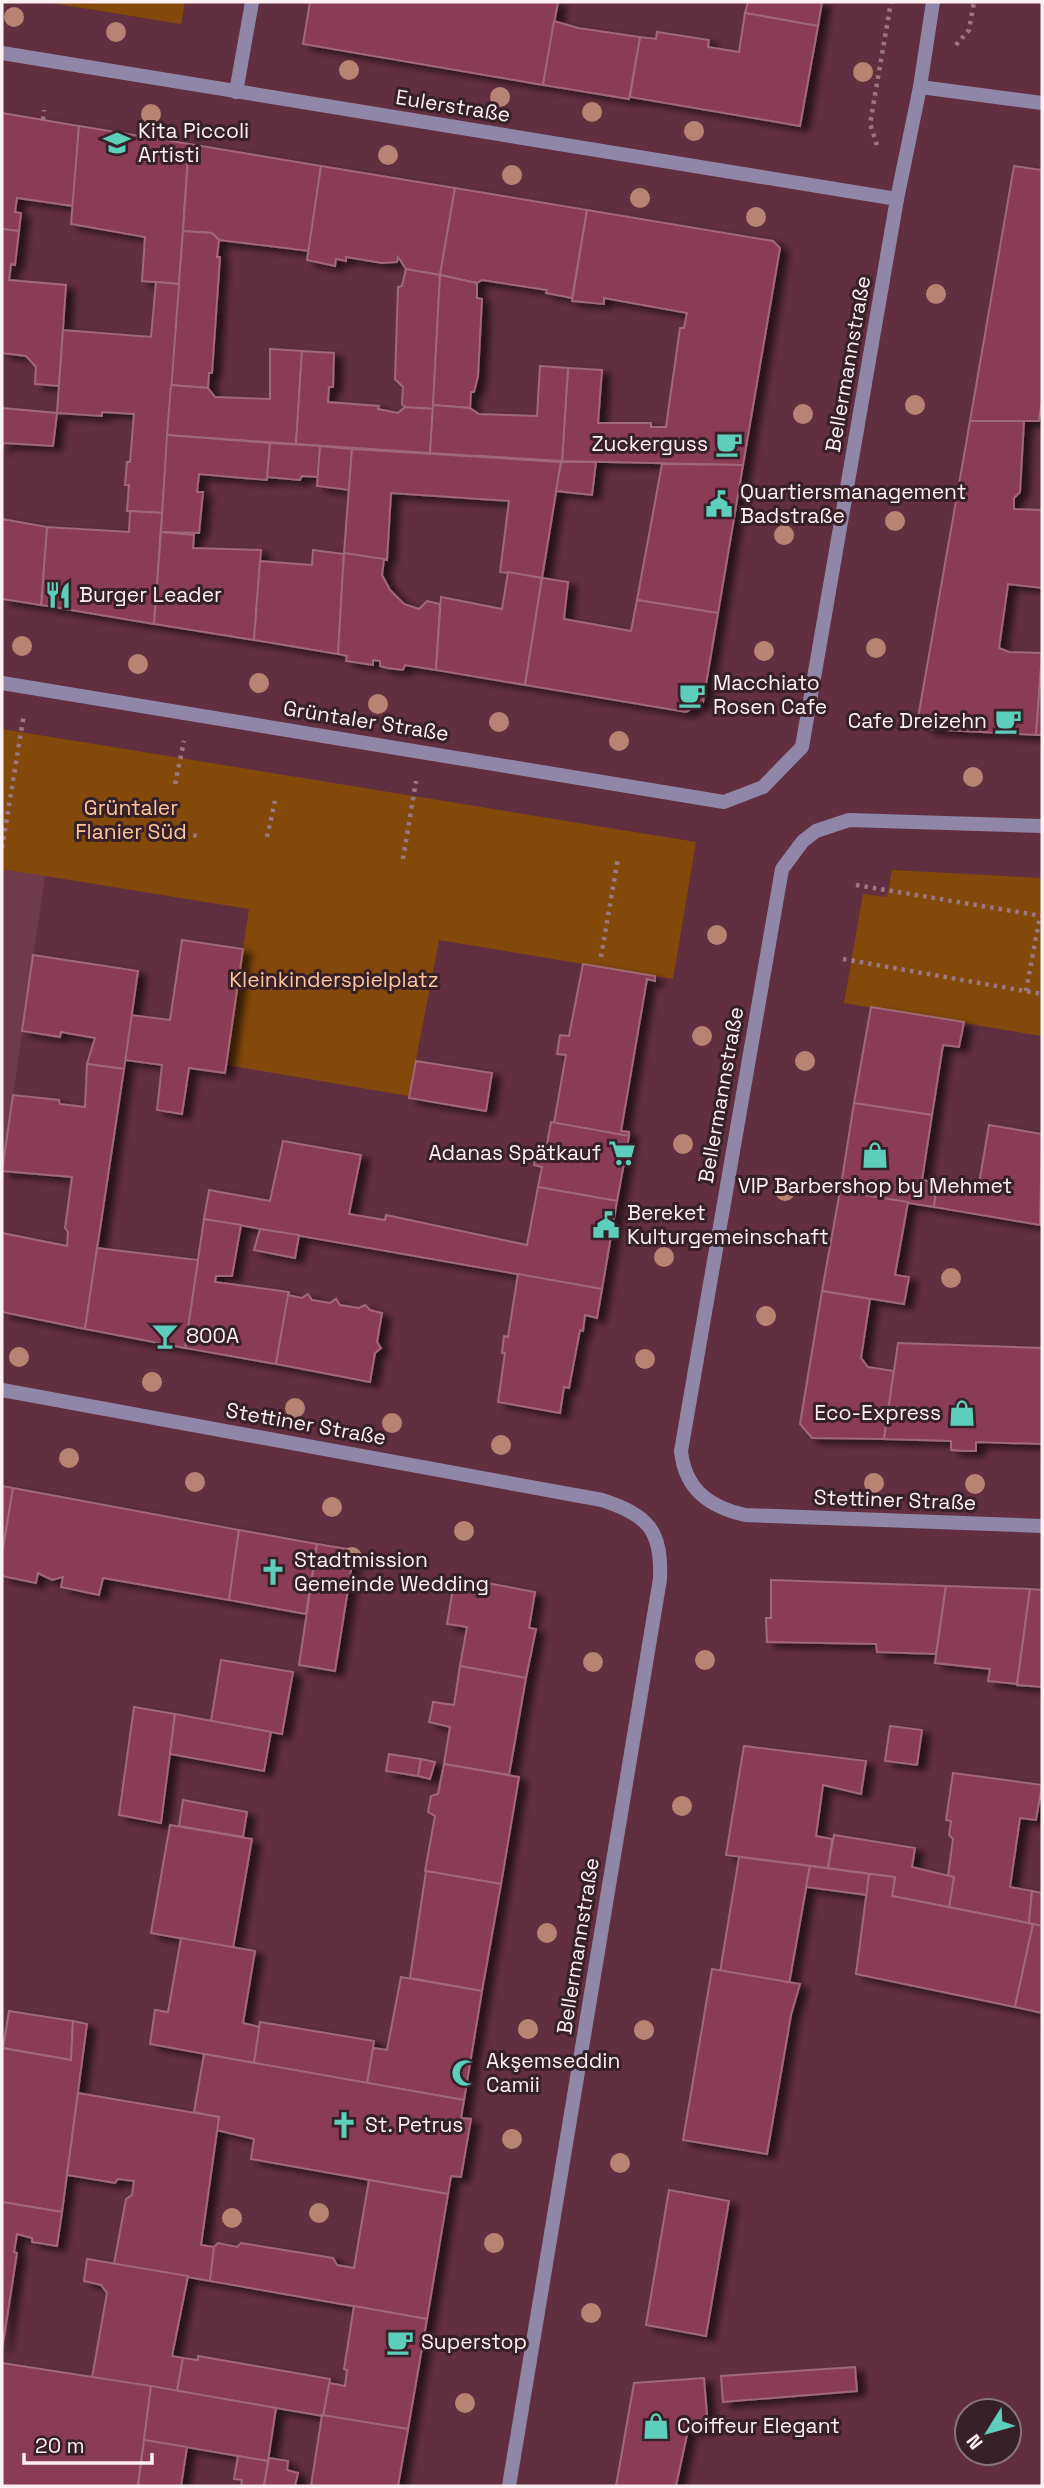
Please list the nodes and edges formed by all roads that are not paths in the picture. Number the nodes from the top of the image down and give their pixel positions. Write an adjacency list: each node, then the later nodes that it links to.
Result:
1 (251, 2): 5 (street)
2 (933, 2): 4 (street, Bellermannstraße)
3 (2, 53): 5 (street, Eulerstraße)
4 (920, 87): 6 (street); 7 (street, Bellermannstraße)
5 (236, 92): 7 (street, Eulerstraße)
6 (1042, 103)
7 (897, 199): 9 (street, Bellermannstraße)
8 (2, 683): 9 (street, Grüntaler Straße)
9 (724, 802)
10 (1042, 826): 12 (street, Bellermannstraße)
11 (2, 1390): 14 (street, Stettiner Straße)
12 (681, 1451): 13 (street, Stettiner Straße)
13 (1042, 1526)
14 (660, 1579): 15 (street, Bellermannstraße)
15 (509, 2486)

